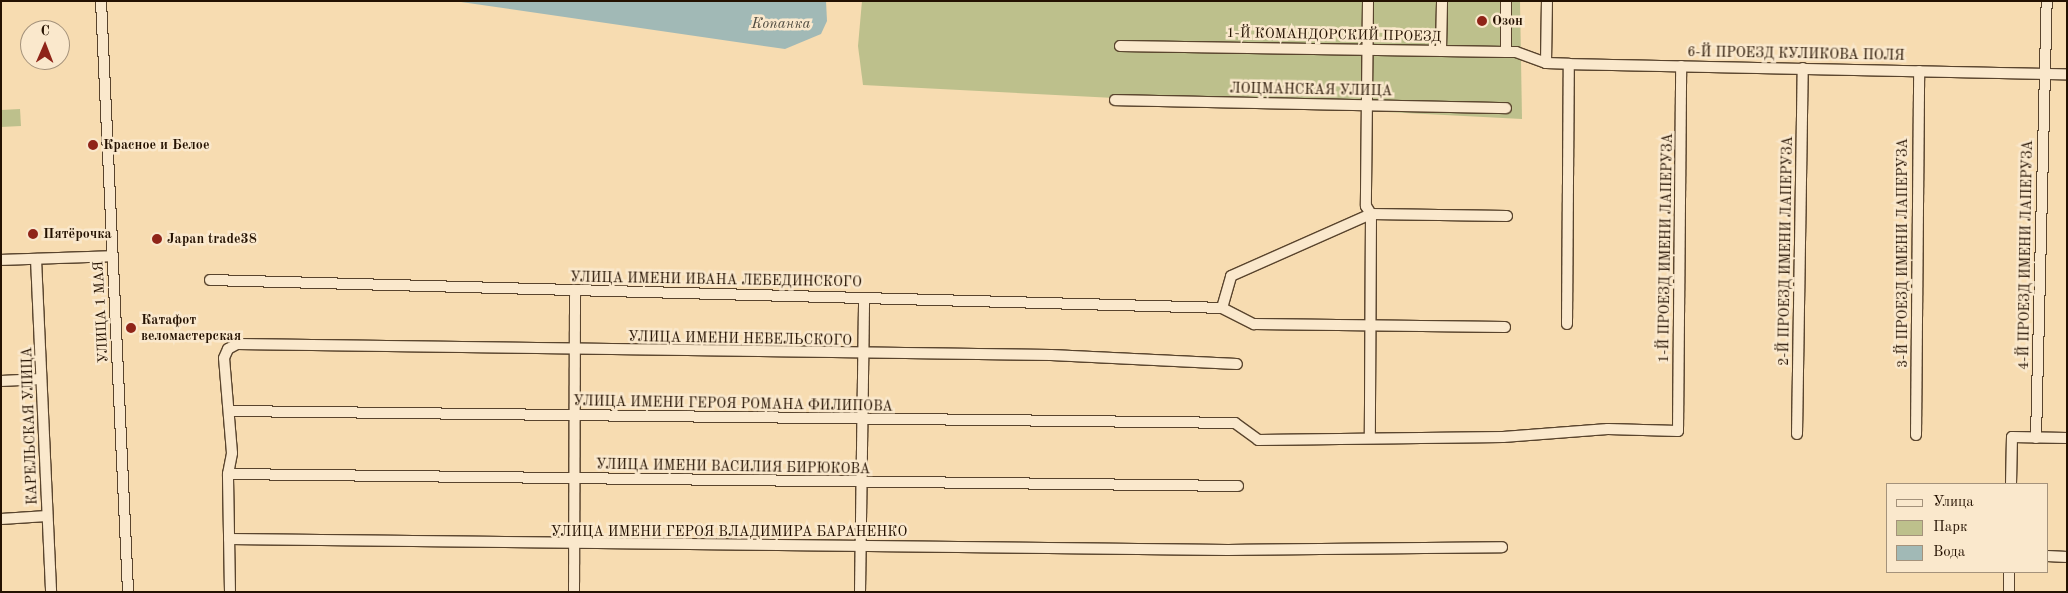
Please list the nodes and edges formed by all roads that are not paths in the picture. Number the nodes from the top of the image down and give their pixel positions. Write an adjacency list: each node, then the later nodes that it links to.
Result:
1 (101, 1): 23 (street, УЛИЦА 1 МАЯ)
2 (1368, 1): 8 (street)
3 (1442, 1): 9 (street)
4 (1506, 1): 10 (street)
5 (1547, 1): 11 (street)
6 (2047, 1): 16 (street)
7 (1120, 46): 8 (street, 1-Й КОМАНДОРСКИЙ ПРОЕЗД)
8 (1368, 48): 9 (street, 1-Й КОМАНДОРСКИЙ ПРОЕЗД); 19 (street)
9 (1441, 50): 10 (street, 1-Й КОМАНДОРСКИЙ ПРОЕЗД)
10 (1506, 52): 11 (street, 1-Й КОМАНДОРСКИЙ ПРОЕЗД)
11 (1546, 63): 12 (street, 6-Й ПРОЕЗД КУЛИКОВА ПОЛЯ)
12 (1569, 64): 13 (street, 6-Й ПРОЕЗД КУЛИКОВА ПОЛЯ); 30 (street)
13 (1681, 66): 14 (street, 6-Й ПРОЕЗД КУЛИКОВА ПОЛЯ); 43 (street, 1-Й ПРОЕЗД ИМЕНИ ЛАПЕРУЗА)
14 (1803, 68): 15 (street, 6-Й ПРОЕЗД КУЛИКОВА ПОЛЯ); 41 (street, 2-Й ПРОЕЗД ИМЕНИ ЛАПЕРУЗА)
15 (1919, 71): 16 (street, 6-Й ПРОЕЗД КУЛИКОВА ПОЛЯ); 42 (street, 3-Й ПРОЕЗД ИМЕНИ ЛАПЕРУЗА)
16 (2044, 74): 17 (street, 6-Й ПРОЕЗД КУЛИКОВА ПОЛЯ); 44 (street, 4-Й ПРОЕЗД ИМЕНИ ЛАПЕРУЗА)
17 (2067, 74)
18 (1115, 100): 19 (street, ЛОЦМАНСКАЯ УЛИЦА)
19 (1368, 105): 20 (street, ЛОЦМАНСКАЯ УЛИЦА); 21 (street)
20 (1506, 108)
21 (1371, 214): 22 (street); 29 (street); 31 (street)
22 (1507, 216)
23 (113, 256): 24 (street); 61 (street, УЛИЦА 1 МАЯ)
24 (36, 259): 25 (street); 36 (street, КАРЕЛЬСКАЯ УЛИЦА)
25 (1, 260)
26 (210, 280): 27 (street, УЛИЦА ИМЕНИ ИВАНА ЛЕБЕДИНСКОГО)
27 (575, 290): 28 (street, УЛИЦА ИМЕНИ ИВАНА ЛЕБЕДИНСКОГО); 33 (street)
28 (864, 298): 29 (street, УЛИЦА ИМЕНИ ИВАНА ЛЕБЕДИНСКОГО); 34 (street)
29 (1222, 308): 31 (street)
30 (1567, 324)
31 (1370, 326): 32 (street); 43 (street)
32 (1505, 327)
33 (575, 351): 34 (street, УЛИЦА ИМЕНИ НЕВЕЛЬСКОГО); 38 (street, УЛИЦА ИМЕНИ НЕВЕЛЬСКОГО); 39 (street)
34 (864, 354): 35 (street, УЛИЦА ИМЕНИ НЕВЕЛЬСКОГО); 40 (street)
35 (1237, 364)
36 (41, 379): 37 (street); 51 (street, КАРЕЛЬСКАЯ УЛИЦА)
37 (1, 381)
38 (230, 411): 39 (street, УЛИЦА ИМЕНИ ГЕРОЯ РОМАНА ФИЛИПОВА); 46 (street)
39 (574, 416): 40 (street, УЛИЦА ИМЕНИ ГЕРОЯ РОМАНА ФИЛИПОВА); 47 (street)
40 (862, 419): 43 (street, УЛИЦА ИМЕНИ ГЕРОЯ РОМАНА ФИЛИПОВА); 48 (street)
41 (1797, 434)
42 (1916, 434)
43 (1370, 438)
44 (2036, 438): 45 (street); 49 (street)
45 (2067, 438)
46 (228, 474): 47 (street, УЛИЦА ИМЕНИ ВАСИЛИЯ БИРЮКОВА); 53 (street)
47 (574, 479): 48 (street, УЛИЦА ИМЕНИ ВАСИЛИЯ БИРЮКОВА); 54 (street)
48 (862, 482): 50 (street, УЛИЦА ИМЕНИ ВАСИЛИЯ БИРЮКОВА); 55 (street)
49 (2011, 483)
50 (1238, 486)
51 (48, 516): 52 (street); 60 (street, КАРЕЛЬСКАЯ УЛИЦА)
52 (1, 519)
53 (229, 539): 54 (street, УЛИЦА ИМЕНИ ГЕРОЯ ВЛАДИМИРА БАРАНЕНКО); 62 (street)
54 (574, 544): 55 (street, УЛИЦА ИМЕНИ ГЕРОЯ ВЛАДИМИРА БАРАНЕНКО); 63 (street)
55 (860, 547): 56 (street, УЛИЦА ИМЕНИ ГЕРОЯ ВЛАДИМИРА БАРАНЕНКО); 64 (street)
56 (1502, 547)
57 (2048, 556): 58 (street)
58 (2067, 556)
59 (2009, 573): 65 (street)
60 (50, 592)
61 (128, 592)
62 (230, 592)
63 (574, 592)
64 (860, 592)
65 (2009, 592)

